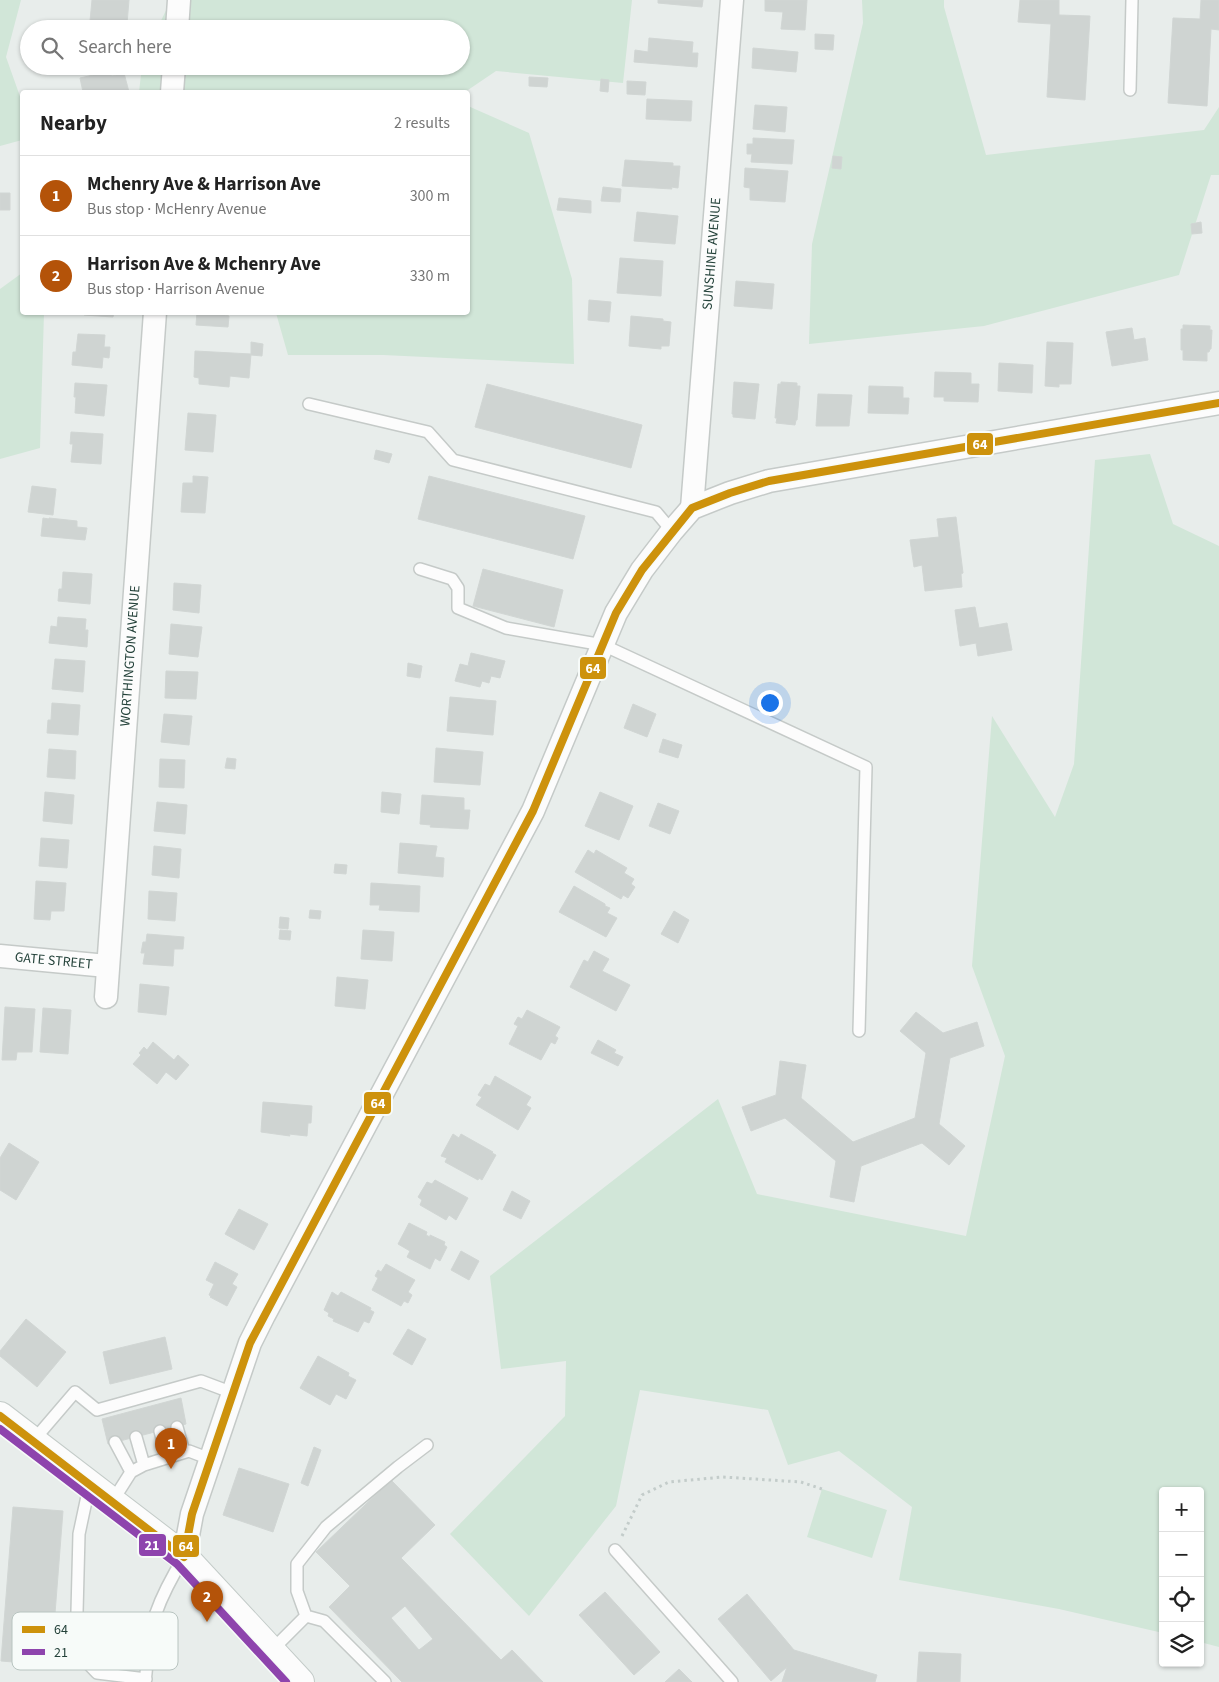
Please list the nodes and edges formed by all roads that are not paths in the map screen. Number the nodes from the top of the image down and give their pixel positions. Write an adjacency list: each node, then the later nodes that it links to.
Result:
1 (179, 0): 4 (street)
2 (732, 0): 11 (street, SUNSHINE AVENUE)
3 (1132, 0): 7 (lane)
4 (178, 20)
5 (173, 75): 6 (street)
6 (172, 90)
7 (1130, 90)
8 (155, 315): 16 (street, WORTHINGTON AVENUE)
9 (1219, 402): 11 (street)
10 (308, 404): 12 (lane)
11 (692, 508): 12 (street)
12 (672, 530): 14 (street)
13 (420, 569): 14 (lane)
14 (603, 645): 18 (lane); 19 (street)
15 (0, 956): 16 (street, GATE STREET)
16 (107, 966): 17 (street, WORTHINGTON AVENUE)
17 (106, 997)
18 (859, 1031)
19 (233, 1393): 24 (lane); 29 (street)
20 (0, 1416): 24 (main road)
21 (177, 1427): 27 (lane)
22 (160, 1431): 28 (lane)
23 (136, 1437): 30 (lane)
24 (33, 1442): 32 (main road)
25 (115, 1442): 31 (lane)
26 (427, 1445): 38 (lane)
27 (184, 1452): 28 (lane); 29 (lane)
28 (167, 1458): 30 (lane)
29 (210, 1459): 35 (street)
30 (144, 1466): 31 (lane)
31 (131, 1472): 33 (lane)
32 (90, 1485): 33 (main road); 36 (lane)
33 (112, 1502): 35 (main road)
34 (615, 1550): 44 (lane)
35 (184, 1557): 37 (lane); 39 (main road)
36 (77, 1612)
37 (156, 1612)
38 (306, 1616): 39 (lane); 43 (lane)
39 (272, 1651): 42 (main road)
40 (93, 1670): 41 (lane)
41 (146, 1681)
42 (300, 1682)
43 (385, 1682)
44 (732, 1682)

